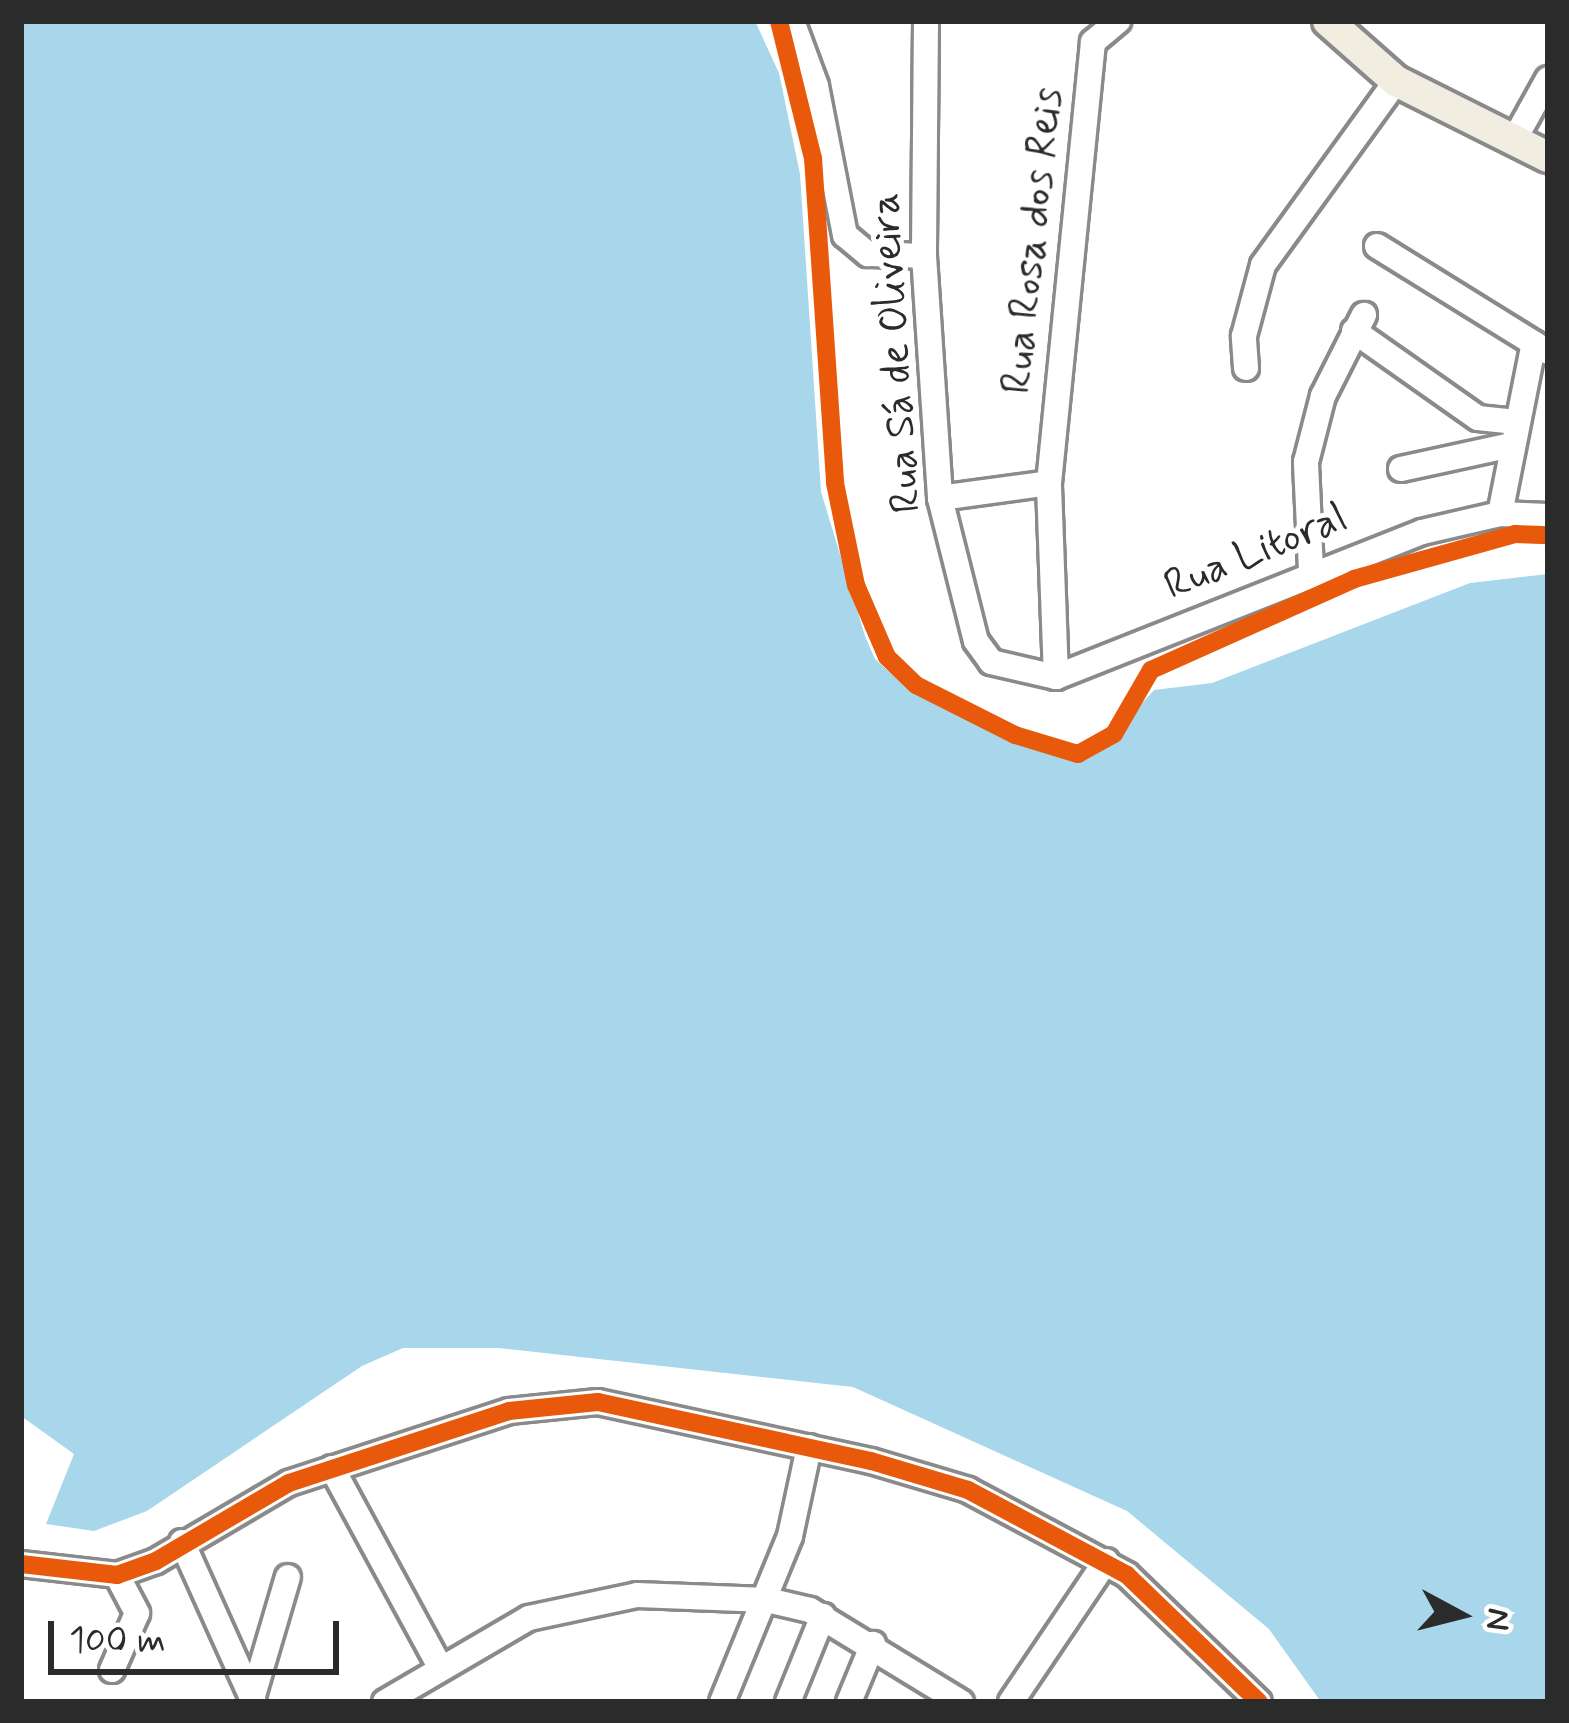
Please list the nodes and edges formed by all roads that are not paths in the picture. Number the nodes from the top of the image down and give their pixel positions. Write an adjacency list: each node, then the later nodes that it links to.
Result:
1 (792, 21): 10 (street)
2 (926, 21): 10 (street, Rua Sá de Oliveira)
3 (1118, 21): 15 (street, Rua Rosa dos Reis)
4 (1328, 21): 6 (main road)
5 (1548, 79): 7 (street)
6 (1396, 81): 7 (main road); 12 (street)
7 (1513, 142): 8 (main road)
8 (1548, 157)
9 (1377, 246): 11 (street)
10 (923, 256): 16 (street, Rua Sá de Oliveira)
11 (1541, 347): 13 (street)
12 (1246, 368)
13 (1514, 434): 14 (street); 17 (street); 19 (street)
14 (1401, 469)
15 (1049, 483): 16 (street); 20 (street, Rua Rosa dos Reis)
16 (940, 498): 20 (street, Rua Sá de Oliveira)
17 (1500, 514): 18 (street, Rua Litoral); 19 (street, Rua Litoral)
18 (1548, 516)
19 (1311, 570): 20 (street, Rua Litoral)
20 (1056, 677)
21 (809, 1447): 22 (street); 24 (street); 28 (street)
22 (332, 1468): 23 (street); 31 (street)
23 (182, 1542): 26 (street); 33 (street)
24 (1106, 1561): 39 (street); 40 (street)
25 (21, 1564): 26 (street)
26 (117, 1575): 32 (street)
27 (288, 1577): 33 (street)
28 (767, 1600): 29 (street); 31 (street); 35 (street)
29 (823, 1616): 30 (street); 36 (street)
30 (873, 1644): 37 (street); 38 (street)
31 (440, 1665): 34 (street)
32 (112, 1670)
33 (253, 1701)
34 (385, 1702)
35 (722, 1702)
36 (788, 1702)
37 (848, 1702)
38 (961, 1702)
39 (1011, 1702)
40 (1259, 1702)

